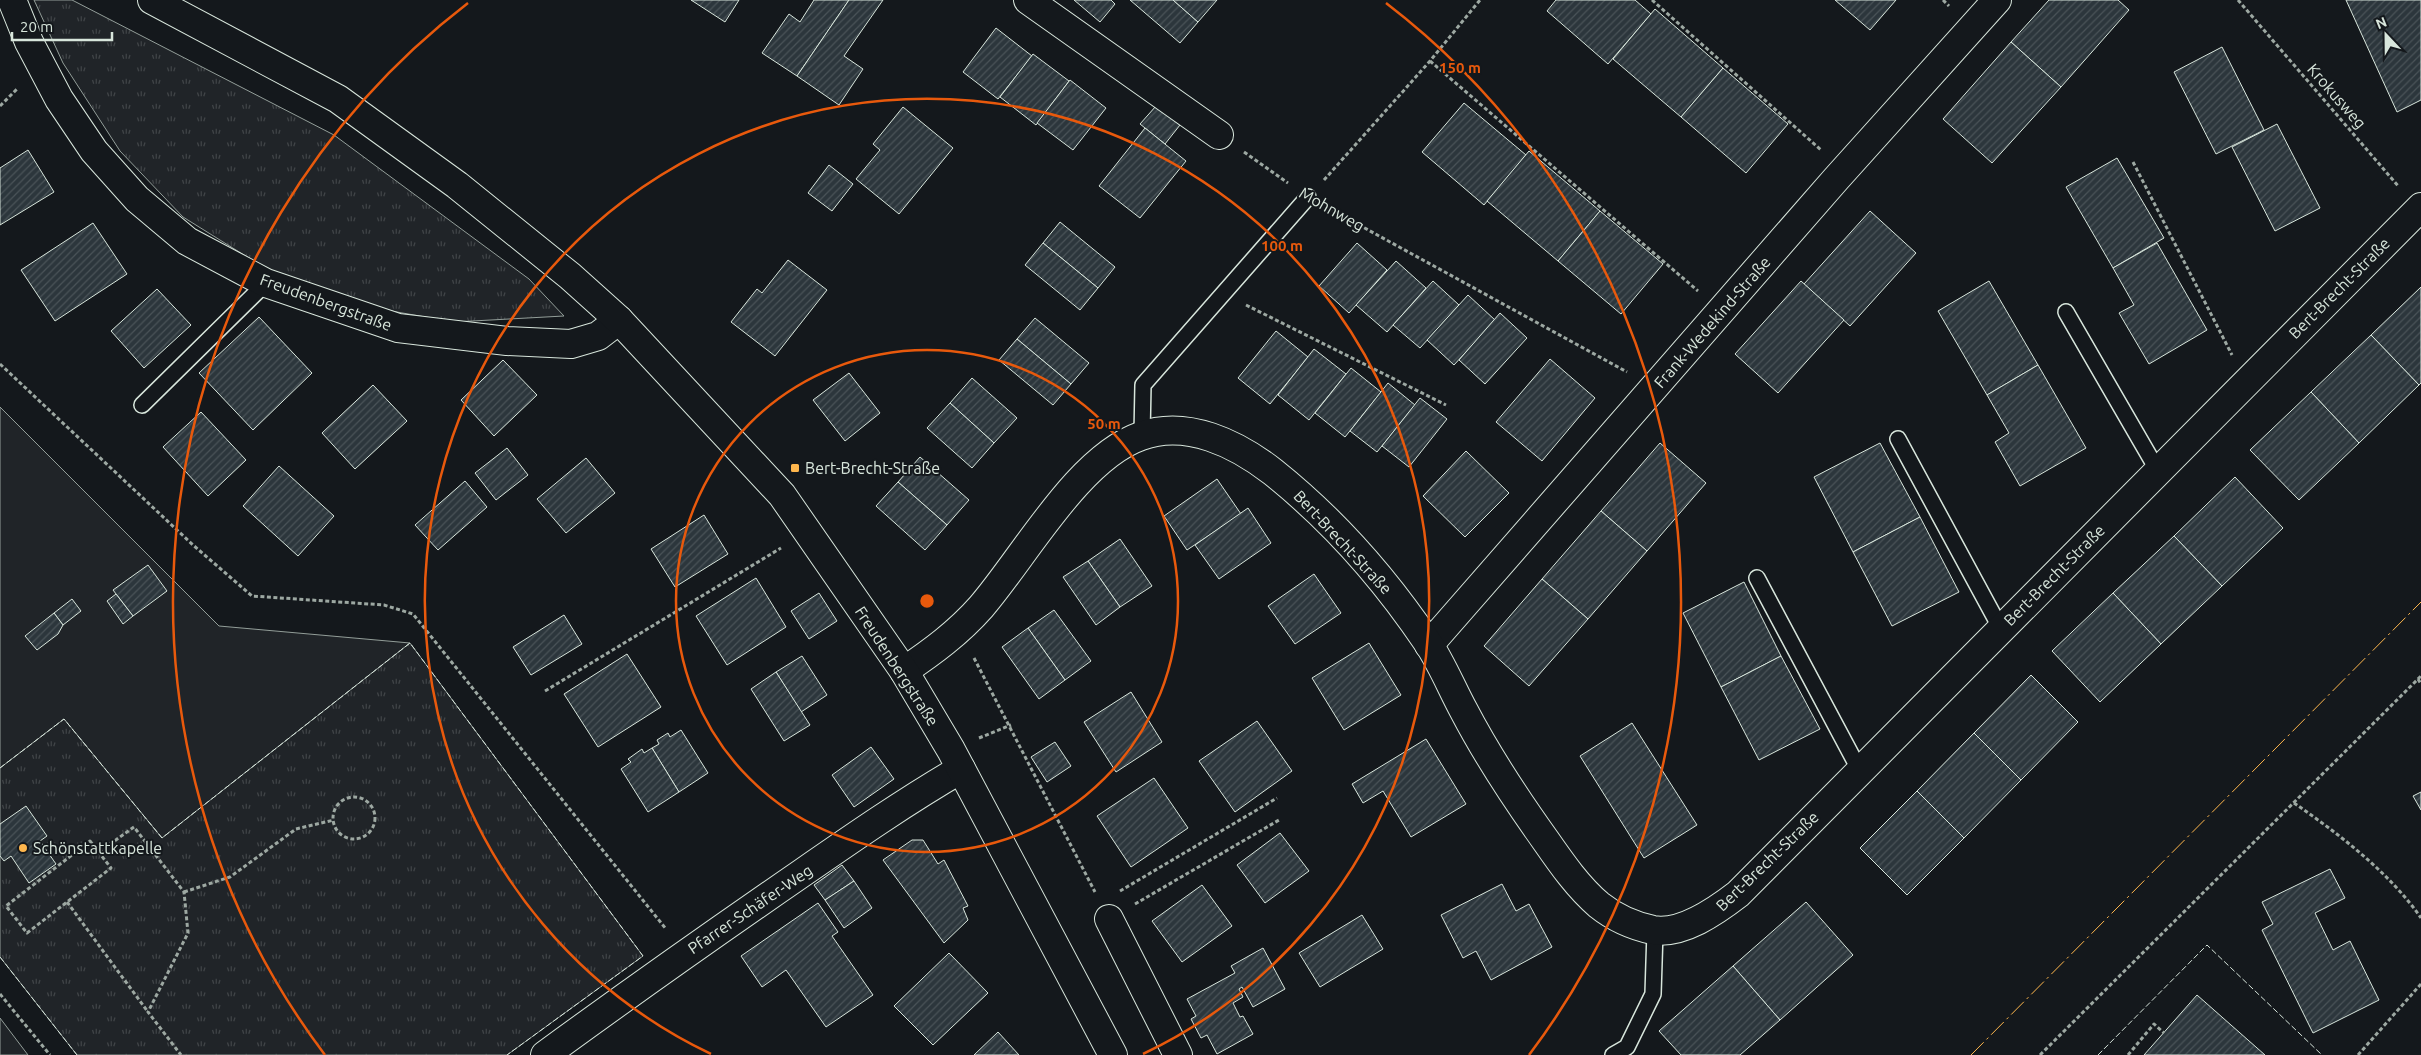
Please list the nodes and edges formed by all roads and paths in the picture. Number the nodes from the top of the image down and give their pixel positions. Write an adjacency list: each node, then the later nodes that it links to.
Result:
1 (12, 0): 14 (street, Freudenbergstraße)
2 (152, 0): 18 (street, Freudenbergstraße)
3 (1028, 0): 9 (street)
4 (1480, 0): 8 (path)
5 (1652, 0): 11 (path)
6 (1998, 0): 11 (street, Frank-Wedekind-Straße)
7 (2238, 0): 13 (path, Krokusweg)
8 (1430, 61): 12 (path); 16 (path)
9 (1219, 135): 12 (path, Mohnweg)
10 (2133, 162): 20 (path)
11 (1844, 170): 16 (street, Frank-Wedekind-Straße)
12 (1308, 197): 15 (lane); 21 (path, Mohnweg)
13 (2420, 208): 20 (street, Bert-Brecht-Straße)
14 (266, 283): 18 (street, Freudenbergstraße); 22 (lane)
15 (1223, 294): 23 (path); 24 (lane)
16 (1721, 311): 21 (street, Frank-Wedekind-Straße)
17 (2066, 312): 26 (lane)
18 (619, 320): 27 (street, Freudenbergstraße)
19 (0, 364): 48 (path)
20 (2246, 382): 26 (street, Bert-Brecht-Straße)
21 (1655, 388): 31 (street, Frank-Wedekind-Straße)
22 (142, 405)
23 (1446, 405)
24 (1142, 435): 30 (street, Bert-Brecht-Straße); 31 (street, Bert-Brecht-Straße)
25 (1898, 438): 29 (lane)
26 (2158, 471): 29 (street, Bert-Brecht-Straße)
27 (808, 532): 32 (street, Freudenbergstraße); 35 (path)
28 (1757, 578): 37 (lane)
29 (2002, 629): 37 (street, Bert-Brecht-Straße)
30 (960, 631): 32 (street, Bert-Brecht-Straße); 45 (path)
31 (1429, 645): 47 (street, Bert-Brecht-Straße)
32 (904, 671): 36 (street, Freudenbergstraße)
33 (2420, 678): 34 (path); 39 (path)
34 (2421, 684)
35 (545, 691)
36 (961, 769): 48 (street, Pfarrer-Schäfer-Weg); 56 (street, Freudenbergstraße)
37 (1860, 771): 47 (street, Bert-Brecht-Straße)
38 (1277, 798): 45 (path)
39 (2294, 803): 46 (path); 59 (path)
40 (334, 820): 40 (path); 43 (path)
41 (1279, 820): 45 (path)
42 (99, 852): 43 (path); 44 (path); 44 (path)
43 (184, 892): 51 (path)
44 (67, 902): 51 (path)
45 (1104, 911): 57 (street)
46 (2421, 918)
47 (1655, 931): 58 (lane)
48 (686, 953): 55 (street, Pfarrer-Schäfer-Weg)
49 (2421, 984): 61 (path)
50 (0, 994): 53 (path)
51 (148, 1012): 54 (path)
52 (2164, 1033): 60 (path)
53 (50, 1055)
54 (181, 1055)
55 (545, 1055)
56 (1113, 1055)
57 (1178, 1055)
58 (1612, 1055)
59 (2040, 1055)
60 (2128, 1055)
61 (2358, 1055)

